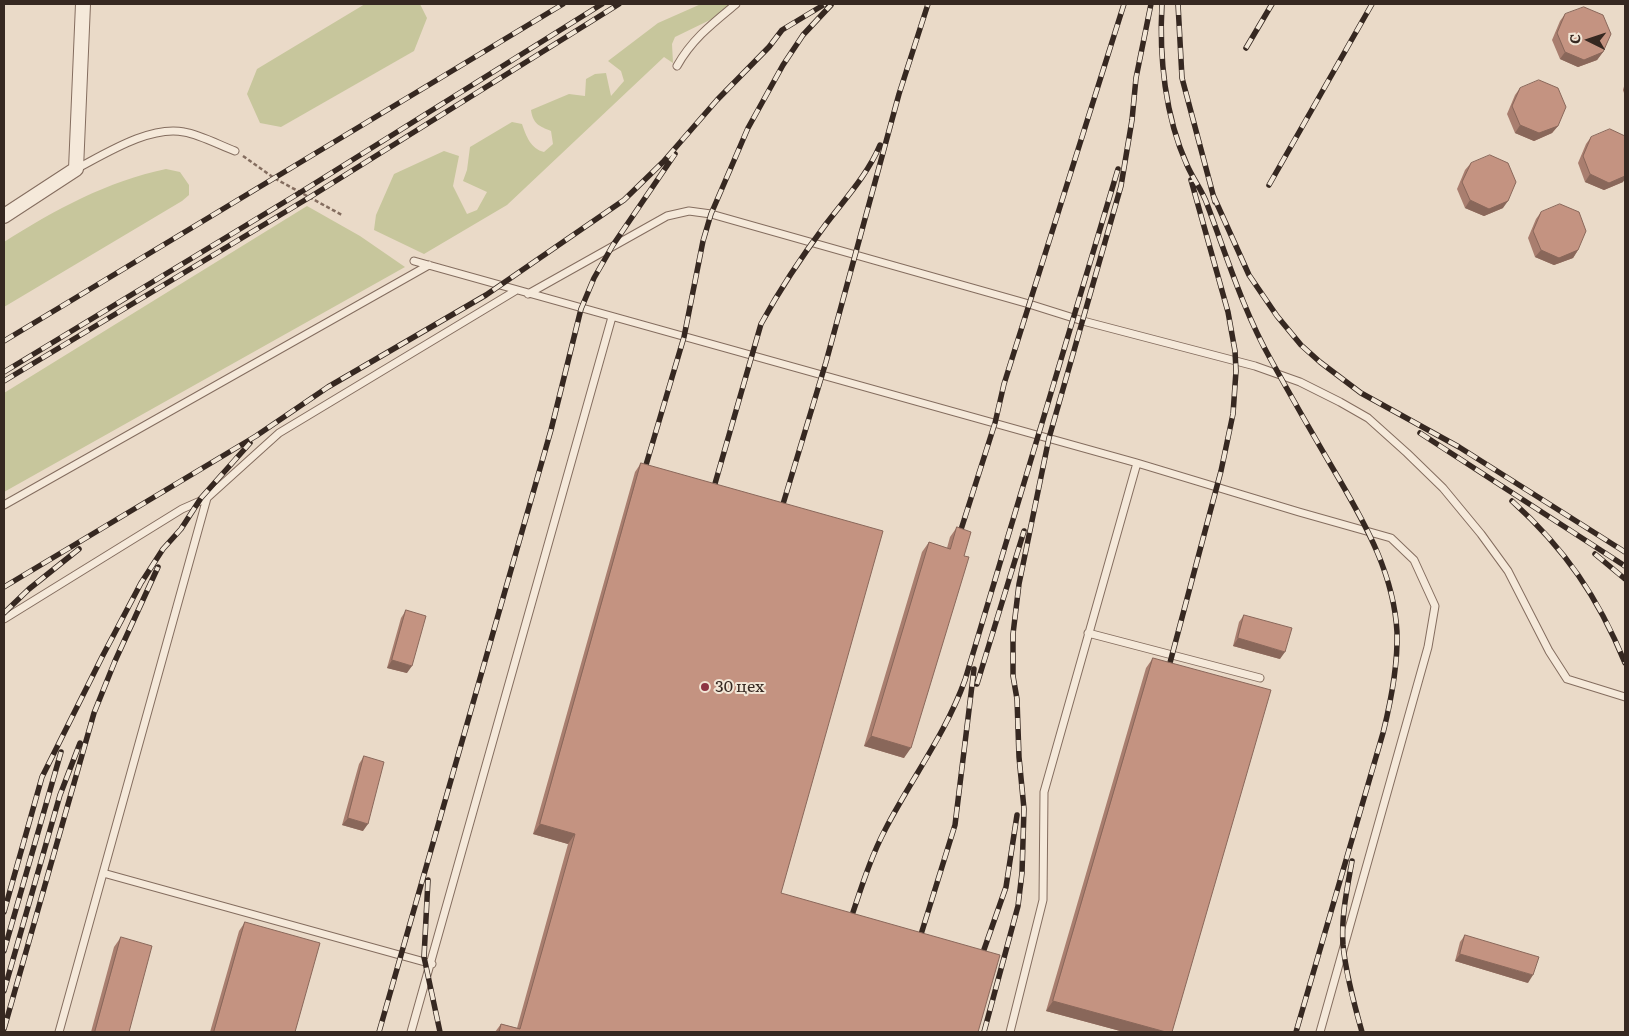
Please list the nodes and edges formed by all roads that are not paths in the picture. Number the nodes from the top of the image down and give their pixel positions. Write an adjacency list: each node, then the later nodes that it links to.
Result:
1 (83, 4): 5 (street)
2 (736, 4): 3 (lane)
3 (677, 66)
4 (235, 151): 5 (lane)
5 (76, 169): 6 (street)
6 (4, 216)
7 (414, 262): 8 (lane)
8 (429, 265): 9 (lane); 14 (lane)
9 (515, 291): 10 (lane); 13 (lane)
10 (528, 294): 11 (lane); 18 (lane)
11 (612, 318): 12 (lane); 20 (lane)
12 (1137, 462): 16 (lane); 24 (lane)
13 (207, 498): 15 (lane); 19 (lane)
14 (4, 505)
15 (4, 620)
16 (1088, 633): 17 (lane); 23 (lane)
17 (1260, 678)
18 (1625, 697)
19 (103, 873): 20 (lane); 21 (lane)
20 (432, 964): 22 (lane)
21 (59, 1032)
22 (411, 1032)
23 (1010, 1032)
24 (1320, 1032)

